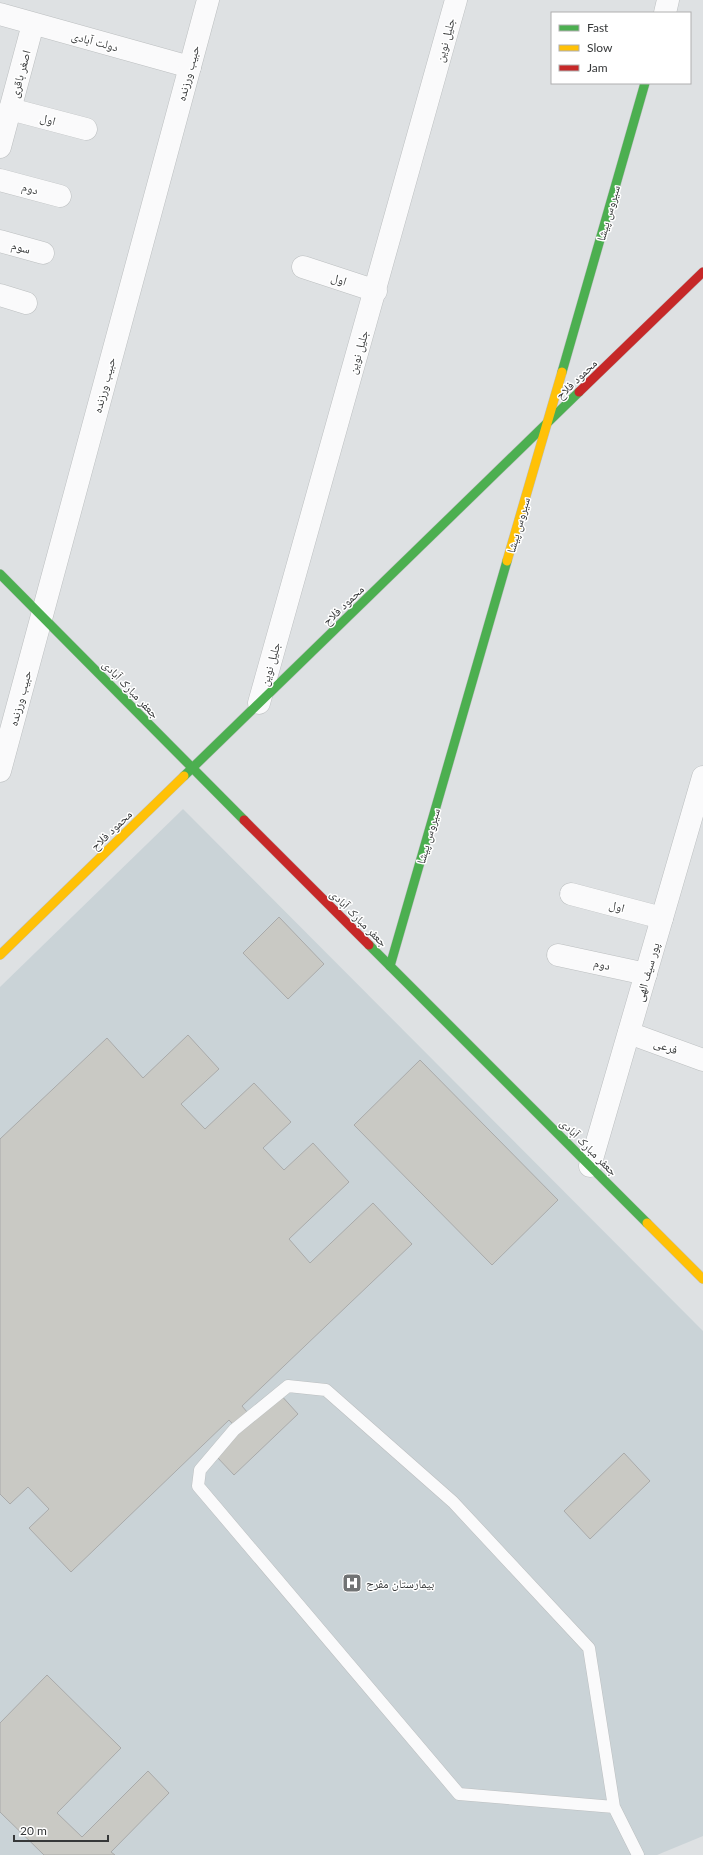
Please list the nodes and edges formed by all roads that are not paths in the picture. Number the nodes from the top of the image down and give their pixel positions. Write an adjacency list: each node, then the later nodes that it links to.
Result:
1 (208, 0): 7 (street, حبیب ورزنده)
2 (456, 0): 18 (street, جلیل نوین)
3 (668, 0): 4 (street)
4 (665, 12)
5 (0, 14): 6 (street, دولت آبادی)
6 (33, 24): 7 (street, دولت آبادی); 9 (street, اصغر باقری)
7 (190, 67): 23 (street, حبیب ورزنده)
8 (645, 84): 21 (street, سیروس پیشا)
9 (10, 109): 10 (street, اول); 11 (street, اصغر باقری)
10 (86, 129)
11 (0, 147)
12 (0, 180): 13 (street, دوم)
13 (60, 196)
14 (0, 241): 15 (street, سوم)
15 (43, 253)
16 (303, 268): 18 (street, اول)
17 (703, 272): 21 (street, محمود فلاح)
18 (376, 292): 24 (street, جلیل نوین)
19 (0, 295): 20 (street)
20 (26, 303)
21 (548, 423): 24 (street, محمود فلاح); 32 (street, سیروس پیشا)
22 (0, 574): 23 (street, جعفر مبارک آبادی)
23 (42, 615): 25 (street, جعفر مبارک آبادی); 26 (street, حبیب ورزنده)
24 (259, 703): 25 (street, محمود فلاح)
25 (192, 768): 30 (street, محمود فلاح); 32 (street, جعفر مبارک آبادی)
26 (0, 771)
27 (703, 777): 29 (street, پور سیف الهی)
28 (571, 894): 29 (street, اول)
29 (662, 918): 33 (street, پور سیف الهی)
30 (0, 954)
31 (558, 955): 33 (street, دوم)
32 (390, 966): 36 (street, جعفر مبارک آبادی)
33 (646, 974): 34 (street, پور سیف الهی)
34 (629, 1033): 35 (street, فرعی); 36 (street, پور سیف الهی)
35 (703, 1060)
36 (590, 1166): 37 (street, جعفر مبارک آبادی)
37 (703, 1279)
38 (614, 1807): 38 (lane); 39 (lane)
39 (638, 1855)

